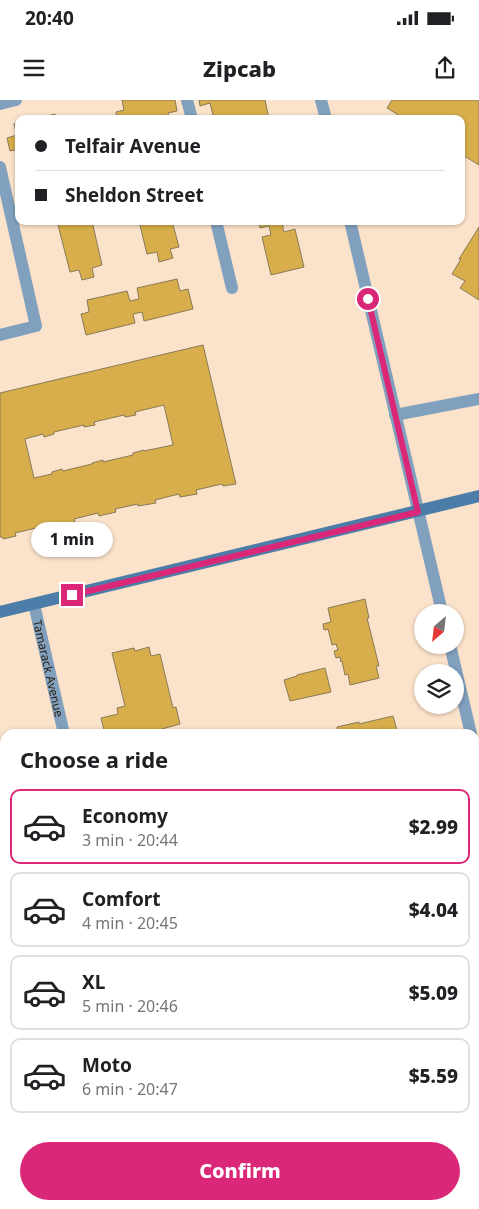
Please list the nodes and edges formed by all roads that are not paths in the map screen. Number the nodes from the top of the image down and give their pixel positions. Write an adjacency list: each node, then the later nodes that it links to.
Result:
1 (16, 100): 4 (street)
2 (187, 100): 5 (street)
3 (321, 100): 6 (street)
4 (0, 104)
5 (191, 115)
6 (325, 115)
7 (0, 167): 11 (street)
8 (217, 225): 10 (street)
9 (351, 225): 13 (street)
10 (232, 288)
11 (0, 335)
12 (479, 399): 13 (street)
13 (395, 415): 15 (street)
14 (479, 496): 15 (main road)
15 (418, 512): 16 (main road); 17 (street)
16 (34, 604): 18 (main road); 20 (street, Tamarack Avenue)
17 (440, 604)
18 (0, 612)
19 (452, 654): 21 (street)
20 (63, 729)
21 (470, 729)

